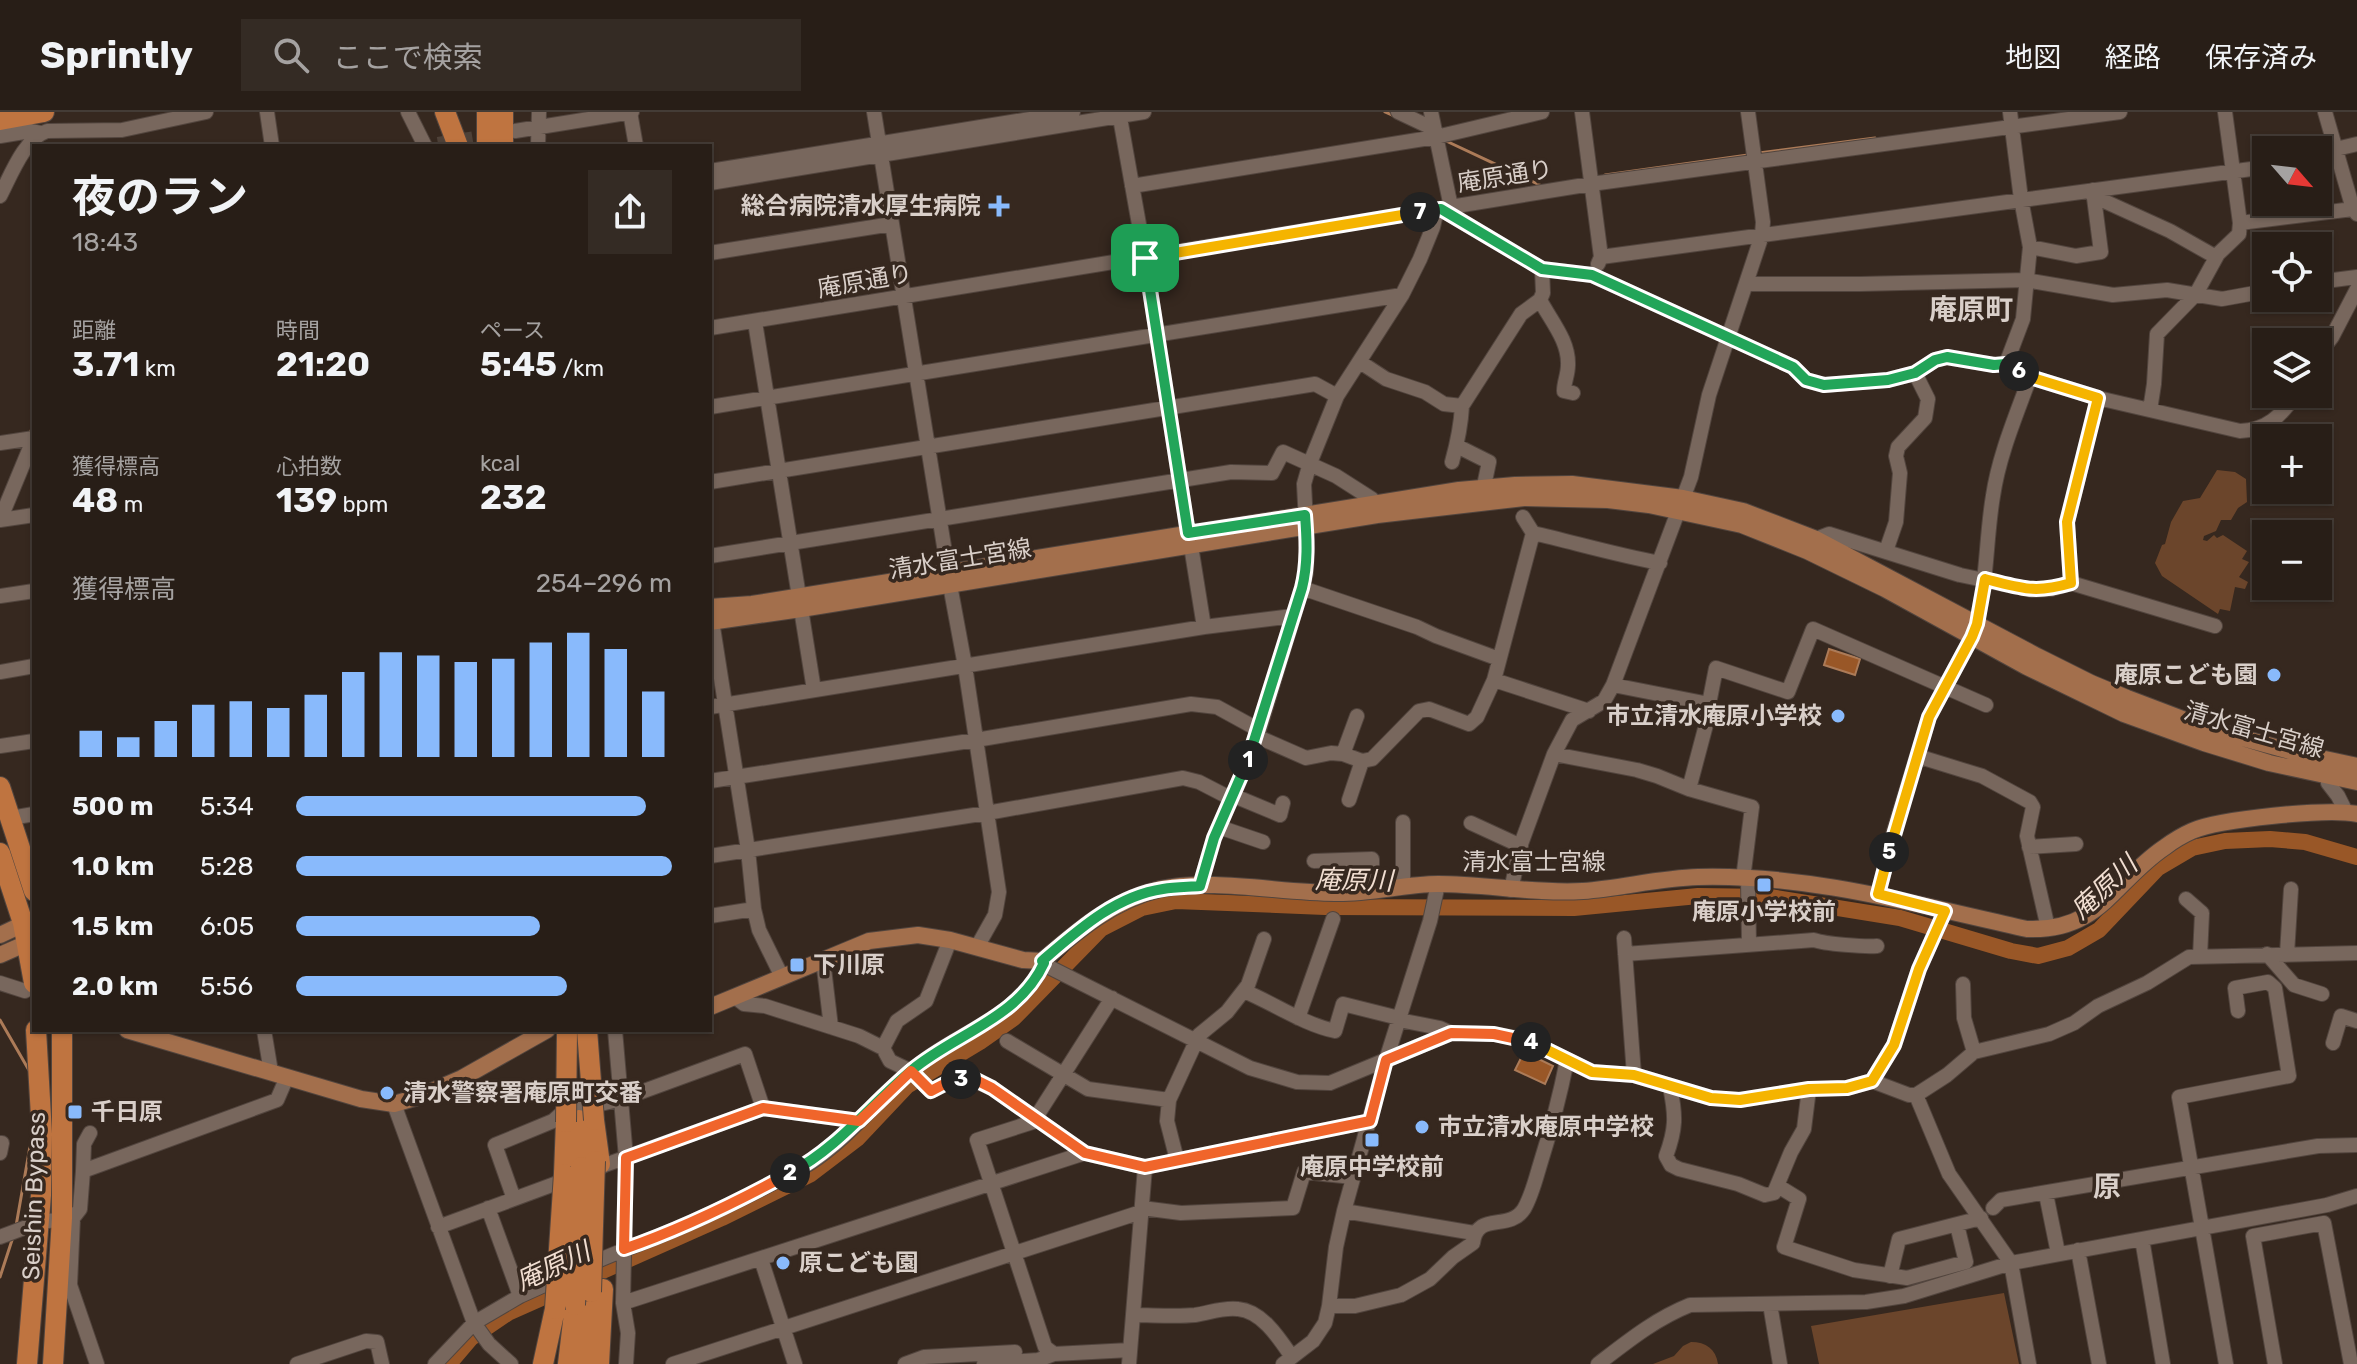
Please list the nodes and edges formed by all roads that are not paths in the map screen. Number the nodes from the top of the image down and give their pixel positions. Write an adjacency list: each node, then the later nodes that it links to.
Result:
1 (44, 112): 21 (highway)
2 (206, 112): 24 (street)
3 (267, 112): 30 (street)
4 (408, 112): 31 (street)
5 (445, 112): 32 (highway)
6 (487, 112): 33 (highway)
7 (503, 112): 28 (highway)
8 (631, 112): 22 (street); 35 (street)
9 (874, 112): 37 (street)
10 (1073, 112): 37 (street)
11 (1144, 112): 20 (street)
12 (1398, 112): 26 (street)
13 (1431, 112): 26 (street)
14 (1542, 112): 26 (street)
15 (1582, 112): 45 (street)
16 (1748, 112): 40 (street)
17 (2120, 112): 23 (street, 庵原通り)
18 (2225, 112): 43 (street)
19 (2325, 112): 38 (street)
20 (1119, 114): 37 (street); 46 (street)
21 (0, 120)
22 (539, 120): 28 (street); 34 (street)
23 (2011, 120): 40 (street, 庵原通り); 49 (street)
24 (118, 130): 25 (street); 29 (street)
25 (41, 133): 27 (street); 48 (street)
26 (1435, 133): 46 (street); 50 (street)
27 (0, 136)
28 (509, 138)
29 (120, 144)
30 (272, 144)
31 (435, 144)
32 (436, 144)
33 (487, 144)
34 (538, 144)
35 (636, 144)
36 (2357, 144): 38 (street)
37 (879, 149): 42 (street); 44 (street); 53 (street)
38 (2337, 153): 39 (street); 51 (street)
39 (2332, 155)
40 (1754, 161): 45 (street, 庵原通り); 54 (street)
41 (2252, 169): 43 (street)
42 (712, 171)
43 (2234, 171): 47 (street); 52 (street)
44 (712, 183)
45 (1591, 184): 50 (street, 庵原通り); 57 (street)
46 (1132, 186): 59 (street)
47 (2093, 193): 49 (street); 55 (street); 58 (street)
48 (0, 196)
49 (2021, 199): 54 (street); 55 (street)
50 (1443, 208): 59 (street, 庵原通り); 60 (street); 69 (street)
51 (2355, 212): 52 (street)
52 (2240, 223): 58 (street)
53 (892, 224): 56 (street); 70 (street)
54 (1762, 235): 57 (street); 65 (street)
55 (2030, 247): 63 (street)
56 (712, 253)
57 (1601, 257): 61 (street)
58 (2216, 257): 67 (street)
59 (1145, 258): 70 (street, 庵原通り); 74 (street)
60 (1542, 269): 61 (street); 71 (street)
61 (1592, 275): 75 (street)
62 (2357, 277): 64 (street)
63 (2026, 280): 65 (street); 67 (street); 78 (street)
64 (2332, 280)
65 (1746, 284): 75 (street)
66 (2357, 289): 76 (street)
67 (2196, 294): 68 (street); 90 (street)
68 (2252, 294)
69 (1402, 295): 74 (street); 77 (street)
70 (905, 296): 72 (street, 庵原通り); 79 (street)
71 (1540, 300): 82 (street); 87 (street)
72 (755, 322): 73 (street, 庵原通り); 84 (street)
73 (712, 328)
74 (1157, 335): 79 (street); 86 (street)
75 (1728, 337): 80 (street); 102 (street)
76 (2332, 337)
77 (1360, 362): 83 (street); 87 (street)
78 (2006, 364): 80 (street); 81 (street)
79 (917, 373): 84 (street); 93 (street)
80 (1915, 373): 112 (street)
81 (2030, 377): 85 (street); 116 (street)
82 (1573, 393)
83 (1337, 396): 86 (street); 96 (street)
84 (767, 398): 88 (street); 97 (street)
85 (2098, 398): 90 (street); 117 (street)
86 (1168, 406): 93 (street); 98 (street)
87 (1462, 406): 94 (street)
88 (712, 407)
89 (2286, 408): 90 (street)
90 (2150, 410)
91 (30, 438): 92 (street); 106 (street)
92 (0, 443)
93 (928, 446): 97 (street); 105 (street)
94 (1457, 446): 95 (street); 100 (street)
95 (1452, 462)
96 (1310, 463): 98 (street); 101 (street); 107 (street)
97 (779, 471): 99 (street); 111 (street)
98 (1180, 481): 105 (street); 109 (street)
99 (712, 482)
100 (1486, 487): 101 (main road, 清水富士宮線); 102 (main road, 清水富士宮線)
101 (1374, 503): 107 (main road, 清水富士宮線)
102 (1681, 505): 107 (main road, 清水富士宮線); 110 (main road, 清水富士宮線); 114 (street); 127 (main road, 清水富士宮線)
103 (32, 515): 106 (street)
104 (1523, 517): 108 (street)
105 (940, 519): 111 (street); 115 (street)
106 (0, 520)
107 (1306, 521): 109 (main road, 清水富士宮線); 118 (street)
108 (1533, 533): 114 (street); 128 (street)
109 (1189, 539): 115 (main road, 清水富士宮線); 126 (street)
110 (1816, 539): 112 (street); 127 (main road, 清水富士宮線)
111 (790, 543): 113 (street); 121 (street)
112 (1886, 551): 116 (street)
113 (712, 556)
114 (1660, 563): 133 (street)
115 (949, 578): 121 (main road, 清水富士宮線); 130 (street)
116 (1985, 579): 117 (street); 127 (street)
117 (2071, 583): 125 (street)
118 (1302, 588): 123 (street); 128 (street)
119 (32, 591): 120 (street)
120 (0, 596)
121 (800, 602): 122 (main road, 清水富士宮線); 135 (street)
122 (712, 613)
123 (1293, 616): 126 (street); 142 (street)
124 (712, 624): 137 (street)
125 (2215, 626)
126 (1204, 627): 130 (street)
127 (1974, 630): 134 (street); 150 (main road, 清水富士宮線); 152 (main road, 清水富士宮線)
128 (1499, 659): 132 (street)
129 (32, 666): 131 (street)
130 (965, 666): 135 (street); 143 (street)
131 (0, 672)
132 (1494, 680): 140 (street); 149 (street)
133 (1613, 685): 136 (street); 140 (street)
134 (1944, 687): 136 (street); 138 (street); 148 (street)
135 (814, 690): 137 (street)
136 (1709, 704): 156 (street)
137 (726, 705): 139 (street); 151 (street)
138 (1986, 705)
139 (712, 707)
140 (1589, 711): 147 (street)
141 (1357, 716): 146 (street)
142 (1258, 733): 143 (street); 146 (street); 157 (street)
143 (976, 740): 151 (street); 160 (street)
144 (32, 741): 145 (street)
145 (0, 746)
146 (1343, 754): 149 (street)
147 (1554, 754): 156 (street); 169 (street)
148 (1917, 756): 170 (street); 183 (street)
149 (1362, 761): 158 (street)
150 (2357, 766)
151 (737, 777): 153 (street); 171 (street)
152 (2330, 777): 154 (main road, 清水富士宮線); 161 (street)
153 (712, 781)
154 (2357, 782)
155 (0, 787): 163 (highway)
156 (1689, 789): 175 (street)
157 (1231, 797): 159 (street); 160 (street); 166 (street)
158 (1349, 800)
159 (1283, 803)
160 (987, 813): 171 (street); 197 (street)
161 (2352, 813): 189 (main road, 清水富士宮線)
162 (32, 814): 163 (street)
163 (11, 818): 176 (highway)
164 (1403, 822): 178 (street)
165 (1471, 823): 169 (street)
166 (1219, 827): 167 (street); 177 (street)
167 (1263, 842)
168 (2076, 844): 170 (street)
169 (1521, 846): 182 (street)
170 (2029, 847): 189 (street)
171 (748, 850): 173 (street); 185 (street)
172 (0, 853): 190 (highway)
173 (712, 856)
174 (1314, 861): 181 (street)
175 (1746, 881): 182 (main road, 清水富士宮線); 183 (main road, 清水富士宮線); 195 (street)
176 (32, 885)
177 (1200, 886): 181 (main road, 清水富士宮線); 205 (main road, 清水富士宮線)
178 (1403, 887): 179 (main road, 清水富士宮線); 181 (main road, 清水富士宮線)
179 (1437, 889): 182 (main road, 清水富士宮線); 217 (street)
180 (2291, 889): 201 (street)
181 (1372, 890)
182 (1511, 890)
183 (1878, 894): 186 (main road, 清水富士宮線)
184 (2186, 899): 203 (street)
185 (754, 909): 187 (street); 206 (street)
186 (1945, 911): 189 (main road, 清水富士宮線); 240 (street)
187 (712, 916)
188 (1333, 919): 216 (street)
189 (2048, 928)
190 (29, 931): 191 (main road); 202 (main road); 209 (highway)
191 (0, 935)
192 (1624, 938): 199 (street)
193 (1264, 939): 210 (street)
194 (950, 940): 197 (main road); 204 (main road); 232 (street)
195 (1749, 945): 196 (street); 199 (street)
196 (1877, 946)
197 (977, 947): 205 (main road)
198 (2357, 953): 201 (street)
199 (1625, 954): 239 (street)
200 (2267, 954): 201 (street); 203 (street); 211 (street)
201 (2287, 954)
202 (0, 955)
203 (2200, 957): 233 (street)
204 (823, 960): 206 (main road); 219 (street)
205 (1044, 963): 213 (street); 236 (street)
206 (782, 977): 212 (main road)
207 (0, 983): 209 (street)
208 (1963, 984): 233 (street)
209 (29, 987)
210 (1244, 991): 216 (street); 229 (street)
211 (2322, 994)
212 (735, 997): 214 (main road); 219 (street)
213 (1112, 998): 229 (street); 238 (street)
214 (712, 1006)
215 (2238, 1011): 261 (street)
216 (1298, 1018): 217 (street)
217 (1399, 1019): 228 (street); 234 (street)
218 (2357, 1021): 231 (street)
219 (831, 1027): 232 (street)
220 (36, 1032): 275 (highway, Seishin Bypass)
221 (62, 1032): 273 (highway, Seishin Bypass)
222 (134, 1032): 237 (main road)
223 (265, 1032): 237 (street)
224 (569, 1032): 249 (highway, bridge)
225 (587, 1032): 249 (highway, bridge)
226 (615, 1032): 244 (street)
227 (537, 1033): 246 (main road)
228 (1451, 1033): 234 (street); 235 (street)
229 (1196, 1040): 234 (street); 245 (street)
230 (1007, 1041): 238 (street)
231 (2333, 1043)
232 (883, 1048): 236 (street)
233 (1974, 1052): 243 (street)
234 (1386, 1060): 251 (street)
235 (1567, 1060): 239 (street); 279 (street)
236 (913, 1073): 248 (street); 250 (street)
237 (279, 1074): 246 (main road); 262 (street)
238 (1064, 1074): 245 (street); 248 (street)
239 (1634, 1075): 241 (street)
240 (1872, 1081): 242 (street); 243 (street)
241 (1670, 1087): 242 (street); 265 (street)
242 (1809, 1089): 265 (street)
243 (1916, 1095): 274 (street)
244 (622, 1099): 247 (street); 257 (street); 268 (street)
245 (1169, 1100): 258 (street)
246 (394, 1104): 277 (street)
247 (763, 1108): 250 (street); 257 (street)
248 (1036, 1119): 256 (street); 264 (street)
249 (580, 1120): 259 (highway)
250 (859, 1121): 283 (street)
251 (1370, 1121): 258 (street); 263 (street)
252 (90, 1133): 262 (street)
253 (0, 1143): 255 (street)
254 (2357, 1145): 261 (street)
255 (0, 1153)
256 (1085, 1153): 260 (street); 264 (street)
257 (626, 1158): 268 (street); 283 (street)
258 (1177, 1160): 260 (street)
259 (585, 1166): 289 (highway, bridge); 294 (highway, bridge)
260 (1145, 1167): 271 (street)
261 (2192, 1167): 266 (street); 278 (street)
262 (83, 1171): 273 (street)
263 (1353, 1177): 271 (street); 272 (street)
264 (990, 1184): 285 (street); 286 (street)
265 (1778, 1186): 288 (street)
266 (2046, 1194): 270 (street); 284 (street)
267 (2357, 1196): 278 (street)
268 (514, 1199): 269 (street)
269 (488, 1208): 277 (street); 290 (street)
270 (1993, 1208)
271 (1142, 1210): 285 (street); 295 (street)
272 (1344, 1211): 279 (street); 293 (street)
273 (68, 1218): 275 (street); 302 (highway, Seishin Bypass); 303 (street)
274 (1981, 1218): 276 (street); 287 (street)
275 (40, 1222): 280 (street); 301 (highway, Seishin Bypass)
276 (1957, 1225): 288 (street); 288 (street)
277 (438, 1227): 296 (street)
278 (2203, 1229): 281 (street); 322 (street)
279 (1474, 1233): 293 (street)
280 (0, 1237)
281 (2142, 1239): 282 (street); 321 (street)
282 (2078, 1250): 284 (street); 320 (street)
283 (624, 1251): 290 (street); 291 (street)
284 (2058, 1253): 287 (street)
285 (1012, 1254): 297 (street); 298 (street)
286 (761, 1259): 291 (street); 297 (street)
287 (2011, 1263): 292 (street); 319 (street)
288 (1890, 1276)
289 (597, 1290): 310 (highway); 311 (highway)
290 (520, 1296): 296 (street)
291 (623, 1303): 312 (street)
292 (1770, 1304): 317 (street); 318 (street)
293 (1329, 1306): 300 (street)
294 (565, 1307): 308 (highway); 309 (highway)
295 (1133, 1315): 299 (street); 300 (street)
296 (476, 1325): 306 (street); 307 (street)
297 (783, 1328): 313 (street); 314 (street)
298 (1044, 1356): 299 (street); 315 (street); 316 (street)
299 (1129, 1357)
300 (1287, 1360)
301 (27, 1364)
302 (53, 1364)
303 (97, 1364)
304 (297, 1364): 305 (street)
305 (382, 1364)
306 (435, 1364)
307 (511, 1364)
308 (543, 1364)
309 (568, 1364)
310 (582, 1364)
311 (599, 1364)
312 (626, 1364)
313 (673, 1364)
314 (795, 1364)
315 (905, 1364)
316 (984, 1364)
317 (1598, 1364)
318 (1780, 1364)
319 (2029, 1364)
320 (2099, 1364)
321 (2163, 1364)
322 (2226, 1364)
323 (2275, 1364): 324 (street)
324 (2351, 1364)

